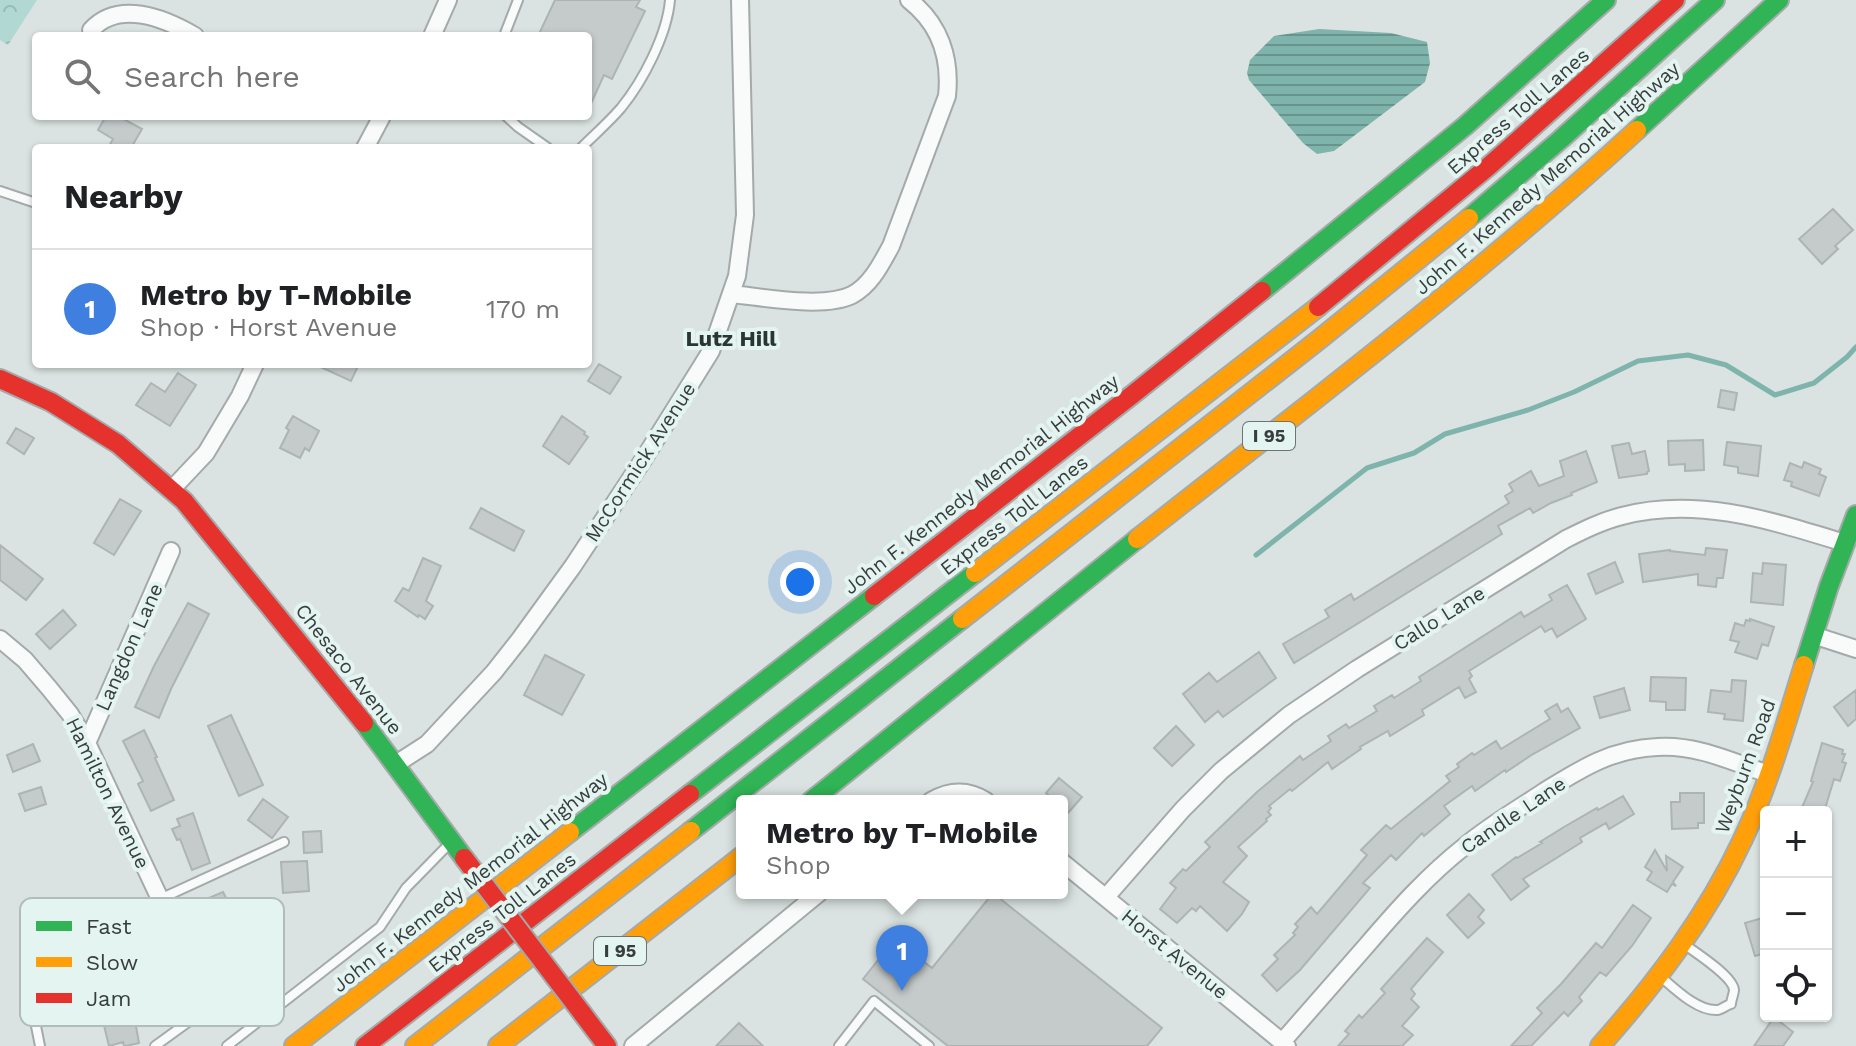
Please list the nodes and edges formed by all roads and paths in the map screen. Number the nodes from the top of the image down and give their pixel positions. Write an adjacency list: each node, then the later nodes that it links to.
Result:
1 (448, 0): 12 (street)
2 (518, 0): 13 (lane)
3 (670, 0): 18 (lane)
4 (740, 0): 21 (street, McCormick Avenue)
5 (909, 0): 21 (street)
6 (1606, 0): 57 (main road, John F. Kennedy Memorial Highway)
7 (1675, 0): 58 (main road, Express Toll Lanes)
8 (1715, 0): 34 (main road)
9 (1779, 0): 35 (main road, John F. Kennedy Memorial Highway / I 95)
10 (91, 30): 11 (street)
11 (189, 32)
12 (434, 32)
13 (506, 32)
14 (378, 120): 16 (street)
15 (510, 120): 17 (lane)
16 (367, 144)
17 (542, 144)
18 (585, 144)
19 (0, 191): 20 (lane)
20 (32, 202)
21 (731, 294): 32 (street, McCormick Avenue)
22 (253, 368): 24 (street)
23 (0, 379): 24 (main road, Chesaco Avenue)
24 (172, 489): 32 (main road, Chesaco Avenue)
25 (1856, 515): 26 (main road, Weyburn Road)
26 (1845, 543): 28 (main road, Weyburn Road); 43 (street, Callo Lane)
27 (171, 551): 31 (street, Langdon Lane)
28 (1813, 635): 30 (street); 33 (main road, Weyburn Road)
29 (0, 639): 31 (street, Hamilton Avenue)
30 (1856, 649)
31 (87, 743): 44 (street, Hamilton Avenue)
32 (396, 764): 40 (main road, Chesaco Avenue)
33 (1768, 774): 47 (main road, Weyburn Road); 53 (street, Candle Lane)
34 (737, 795)
35 (818, 795)
36 (941, 795): 37 (street)
37 (975, 795)
38 (736, 796): 59 (main road)
39 (284, 842): 45 (lane)
40 (451, 842): 49 (lane); 61 (main road, Chesaco Avenue, bridge)
41 (736, 861): 60 (main road, I 95)
42 (1068, 867): 43 (street, Horst Avenue)
43 (1106, 897): 53 (street, Horst Avenue)
44 (160, 898)
45 (162, 898)
46 (812, 899): 62 (street)
47 (1683, 943): 48 (main road, Weyburn Road); 48 (lane)
48 (1659, 976): 65 (main road, Weyburn Road)
49 (284, 1002)
50 (36, 1026): 54 (lane)
51 (183, 1026): 55 (lane)
52 (253, 1026): 56 (lane)
53 (1285, 1044)
54 (40, 1046)
55 (155, 1046)
56 (227, 1046)
57 (294, 1046)
58 (365, 1046)
59 (415, 1046)
60 (498, 1046)
61 (607, 1046)
62 (633, 1046)
63 (839, 1046): 64 (lane)
64 (929, 1046)
65 (1600, 1046)

